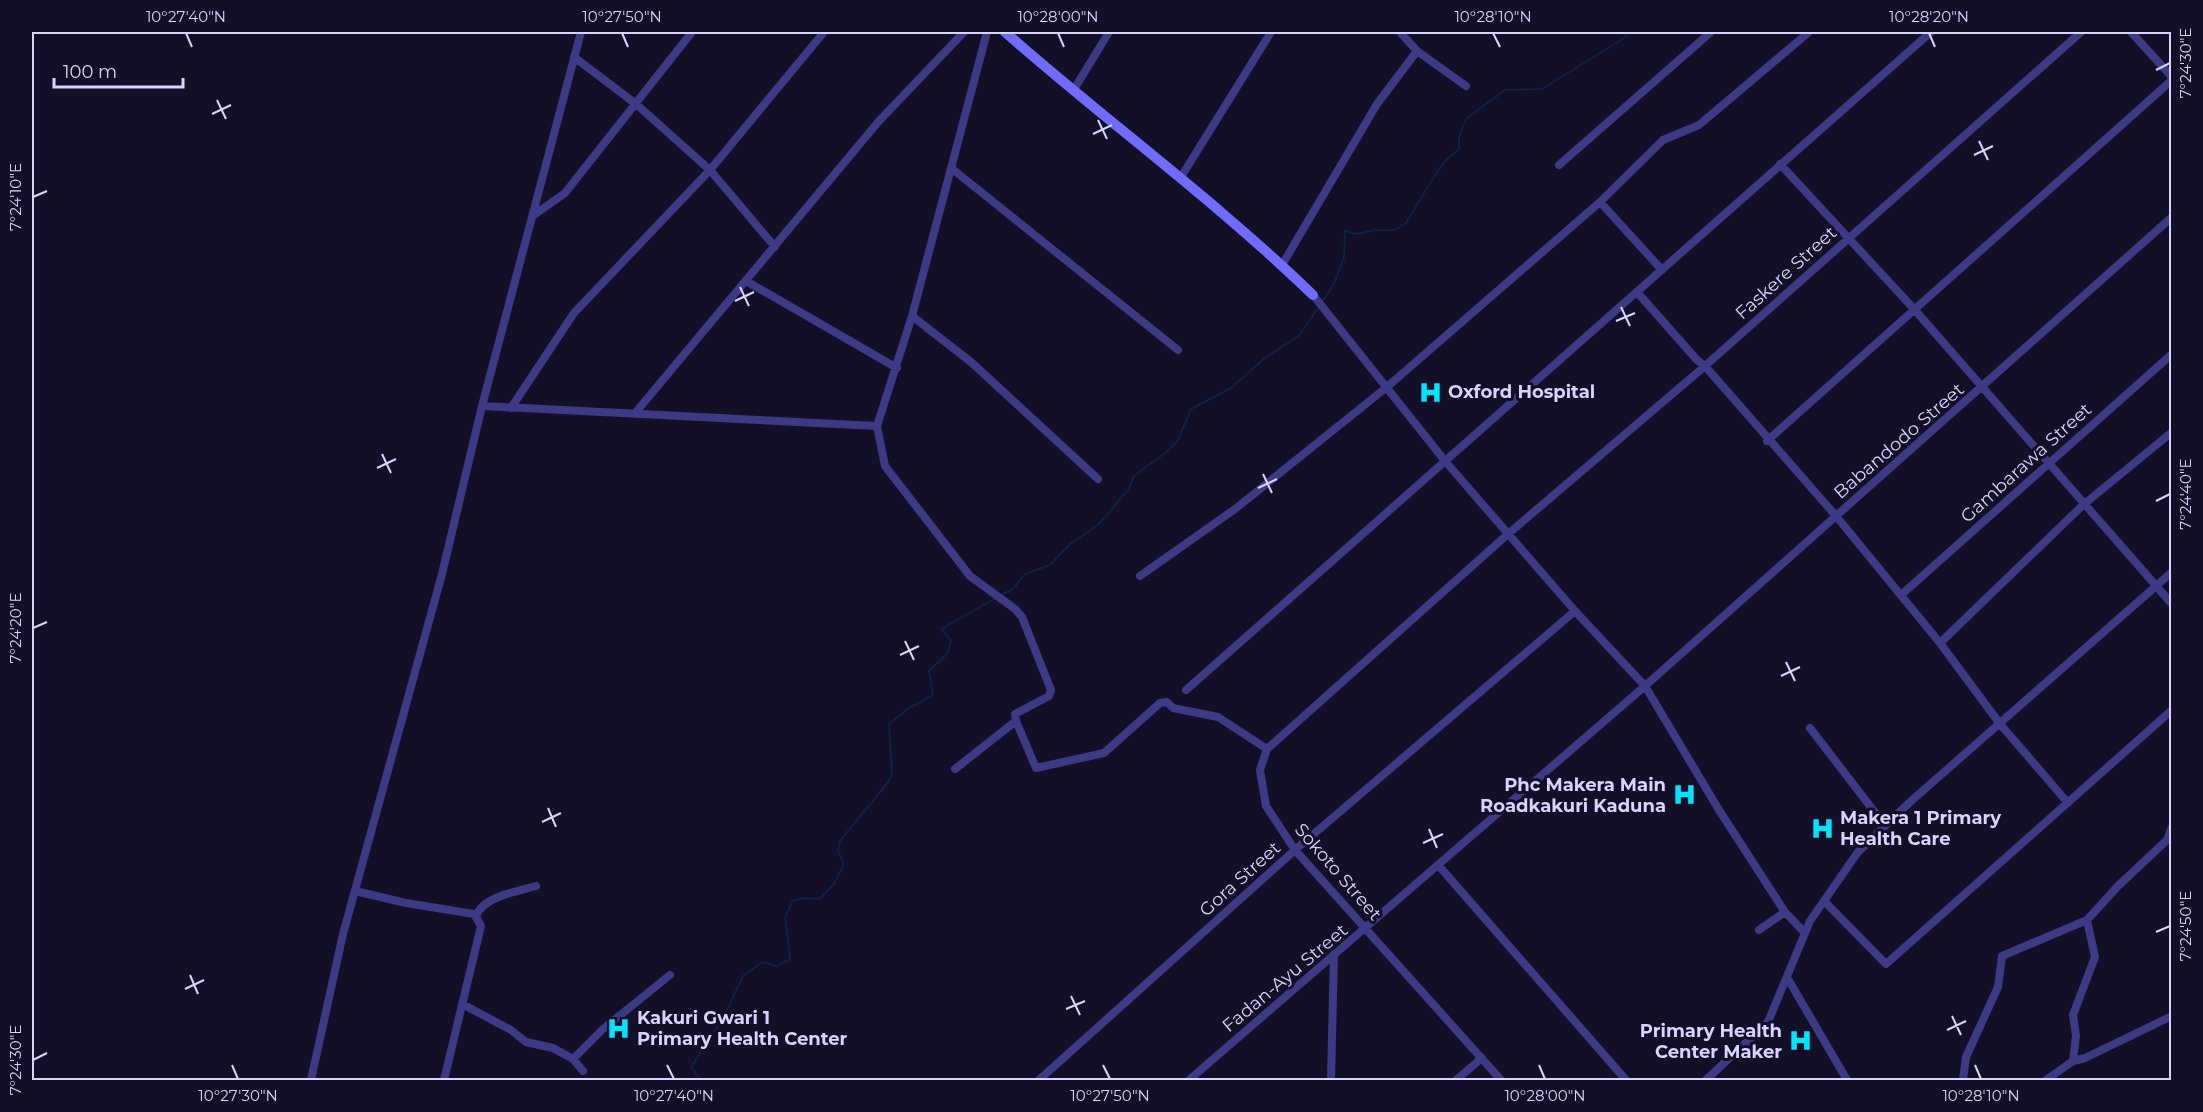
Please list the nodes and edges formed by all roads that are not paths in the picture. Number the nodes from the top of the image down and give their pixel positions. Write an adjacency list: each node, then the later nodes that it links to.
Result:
1 (581, 32): 16 (street)
2 (692, 32): 20 (street)
3 (824, 32): 24 (street)
4 (964, 32): 30 (street)
5 (987, 32): 23 (street)
6 (1005, 32): 19 (main road)
7 (1109, 32): 19 (street)
8 (1271, 32): 25 (street)
9 (1400, 32): 15 (street)
10 (1711, 32): 22 (street)
11 (1809, 32): 26 (street)
12 (1931, 32): 21 (street)
13 (2081, 32): 29 (street, Faskere Street)
14 (2131, 32): 17 (street)
15 (1417, 51): 18 (street); 31 (street)
16 (574, 57): 20 (street); 27 (street)
17 (2172, 79): 36 (street)
18 (1466, 86)
19 (1073, 91): 25 (main road)
20 (636, 104): 24 (street); 27 (street)
21 (1780, 164): 29 (street); 32 (street)
22 (1559, 165)
23 (951, 168): 37 (street); 38 (street)
24 (710, 170): 30 (street); 45 (street)
25 (1181, 177): 31 (main road)
26 (1600, 202): 32 (street); 42 (street)
27 (534, 215): 44 (street)
28 (2172, 217): 43 (street, Babandodo Street)
29 (1848, 237): 36 (street); 40 (street, Faskere Street)
30 (775, 247): 33 (street)
31 (1282, 265): 35 (main road)
32 (1662, 270): 34 (street)
33 (746, 281): 41 (street); 46 (street)
34 (1637, 292): 40 (street); 50 (street)
35 (1313, 295): 42 (street)
36 (1914, 309): 43 (street); 49 (street)
37 (912, 316): 41 (street); 52 (street)
38 (1178, 350)
39 (2172, 354): 51 (street, Gambarawa Street)
40 (1705, 366): 49 (street); 55 (street, Faskere Street)
41 (897, 368): 47 (street)
42 (1387, 387): 50 (street); 57 (street)
43 (1982, 387): 51 (street); 54 (street, Babandodo Street)
44 (482, 406): 45 (street); 77 (street)
45 (511, 408): 46 (street)
46 (636, 412): 47 (street)
47 (877, 426): 66 (street)
48 (2172, 432): 53 (street)
49 (1767, 441): 54 (street)
50 (1445, 461): 55 (street); 64 (street)
51 (2049, 462): 53 (street); 59 (street, Gambarawa Street)
52 (1098, 479)
53 (2083, 506): 58 (street); 62 (street)
54 (1836, 516): 59 (street); 63 (street, Babandodo Street)
55 (1508, 534): 61 (street); 69 (street)
56 (2172, 572): 58 (street)
57 (1140, 576)
58 (2156, 585): 60 (street); 67 (street)
59 (1901, 595): 62 (street)
60 (2172, 604)
61 (1575, 611): 63 (street); 74 (street, Gora Street)
62 (1940, 643): 67 (street)
63 (1644, 686): 75 (street, Fadan-Ayu Street); 79 (street)
64 (1186, 690)
65 (2172, 710): 71 (street)
66 (1016, 721): 69 (street); 70 (street)
67 (2000, 724): 71 (street); 72 (street)
68 (1810, 728): 72 (street)
69 (1267, 749): 74 (street, Sokoto Street)
70 (955, 769)
71 (2068, 803): 78 (street)
72 (1886, 823): 78 (street)
73 (2172, 827): 81 (street)
74 (1295, 850): 82 (street, Sokoto Street); 96 (street, Gora Street)
75 (1439, 866): 82 (street, Fadan-Ayu Street); 101 (street)
76 (536, 886): 80 (street)
77 (355, 891): 80 (street); 94 (street)
78 (1825, 902): 84 (street)
79 (1785, 912): 83 (street); 84 (street)
80 (476, 917): 88 (street)
81 (2088, 920): 92 (street); 104 (street)
82 (1367, 928): 85 (street, Fadan-Ayu Street); 90 (street, Sokoto Street)
83 (1759, 930)
84 (1805, 933): 87 (street)
85 (1334, 954): 97 (street, Fadan-Ayu Street); 98 (street)
86 (670, 975): 91 (street)
87 (1788, 979): 102 (street); 103 (street)
88 (464, 1005): 91 (street); 95 (street)
89 (2172, 1016): 92 (street)
90 (1482, 1058): 99 (street); 100 (street, Sokoto Street)
91 (573, 1059): 93 (street)
92 (2073, 1061): 105 (street)
93 (583, 1071)
94 (311, 1080)
95 (444, 1080)
96 (1039, 1080)
97 (1189, 1080)
98 (1331, 1080)
99 (1456, 1080)
100 (1501, 1080)
101 (1626, 1080)
102 (1706, 1080)
103 (1847, 1080)
104 (1963, 1080)
105 (2046, 1080)

